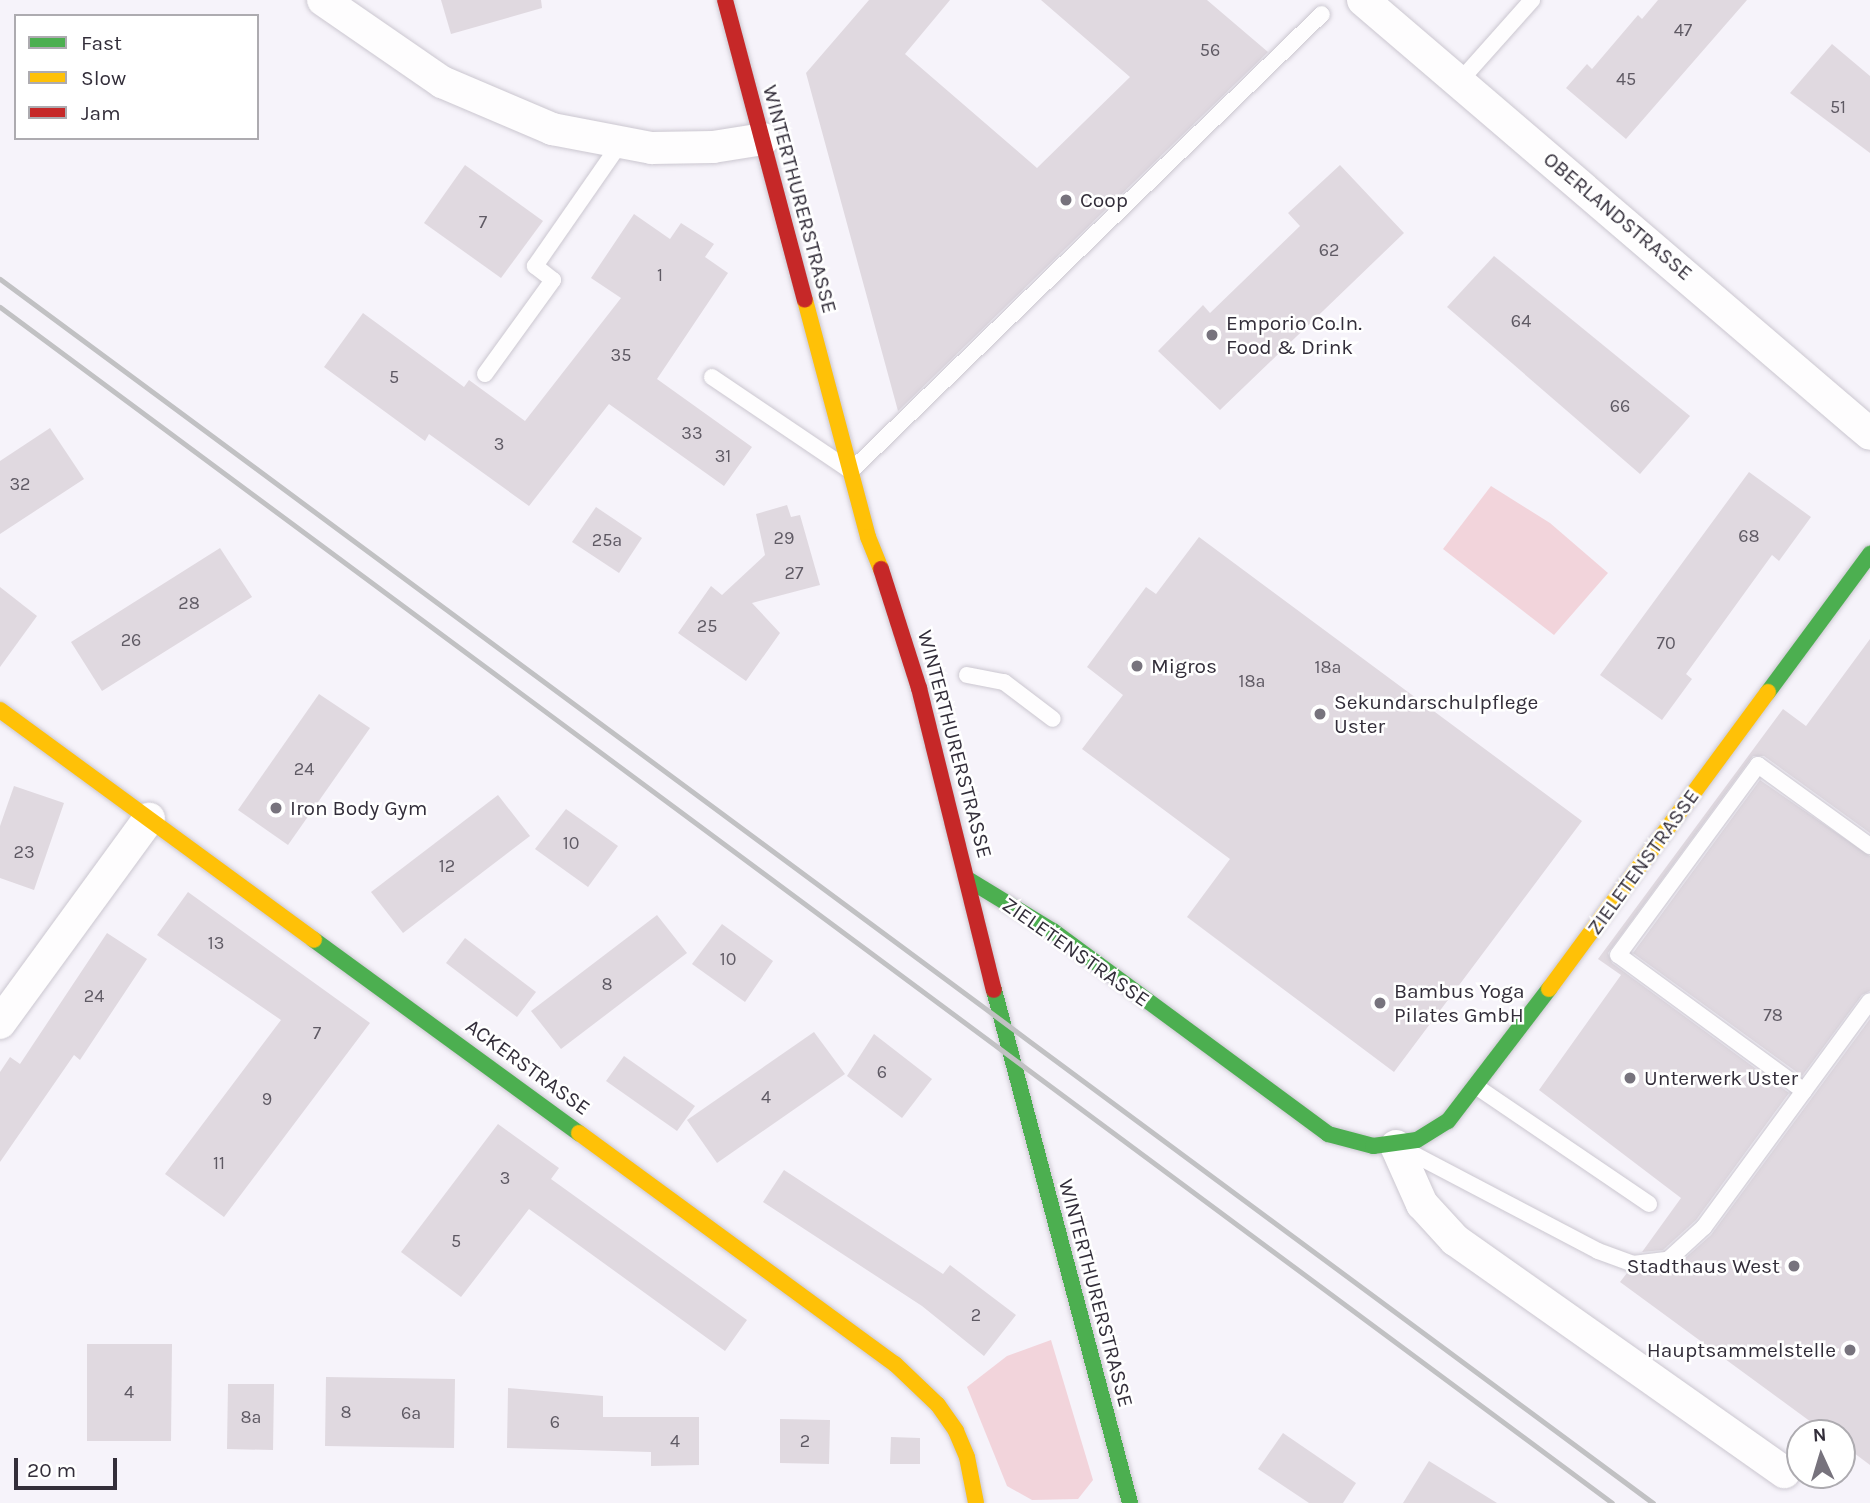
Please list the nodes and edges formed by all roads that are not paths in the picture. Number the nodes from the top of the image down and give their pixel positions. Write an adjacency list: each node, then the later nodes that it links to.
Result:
1 (323, 0): 8 (street)
2 (725, 0): 7 (street, WINTERTHURERSTRASSE)
3 (1363, 0): 6 (street, OBERLANDSTRASSE)
4 (1532, 0): 6 (lane)
5 (1322, 14): 12 (lane)
6 (1459, 82): 11 (street, OBERLANDSTRASSE)
7 (763, 139): 8 (street); 12 (street, WINTERTHURERSTRASSE)
8 (619, 145): 9 (lane)
9 (485, 374)
10 (712, 377): 12 (lane)
11 (1870, 434)
12 (851, 471): 21 (street, WINTERTHURERSTRASSE)
13 (1870, 554): 14 (street, ZIELETENSTRASSE)
14 (1854, 576): 15 (lane); 24 (street, ZIELETENSTRASSE)
15 (1870, 588)
16 (967, 675): 18 (lane)
17 (0, 710): 19 (street, ACKERSTRASSE)
18 (1053, 719)
19 (149, 819): 23 (street); 29 (street, ACKERSTRASSE)
20 (1870, 846): 25 (lane)
21 (969, 880): 26 (street, ZIELETENSTRASSE); 30 (street, WINTERTHURERSTRASSE)
22 (1870, 1001): 25 (lane)
23 (0, 1023)
24 (1477, 1087): 26 (street, ZIELETENSTRASSE); 27 (lane)
25 (1804, 1091): 26 (lane)
26 (1396, 1146): 28 (street)
27 (1649, 1204)
28 (1784, 1472)
29 (976, 1503)
30 (1130, 1503)

